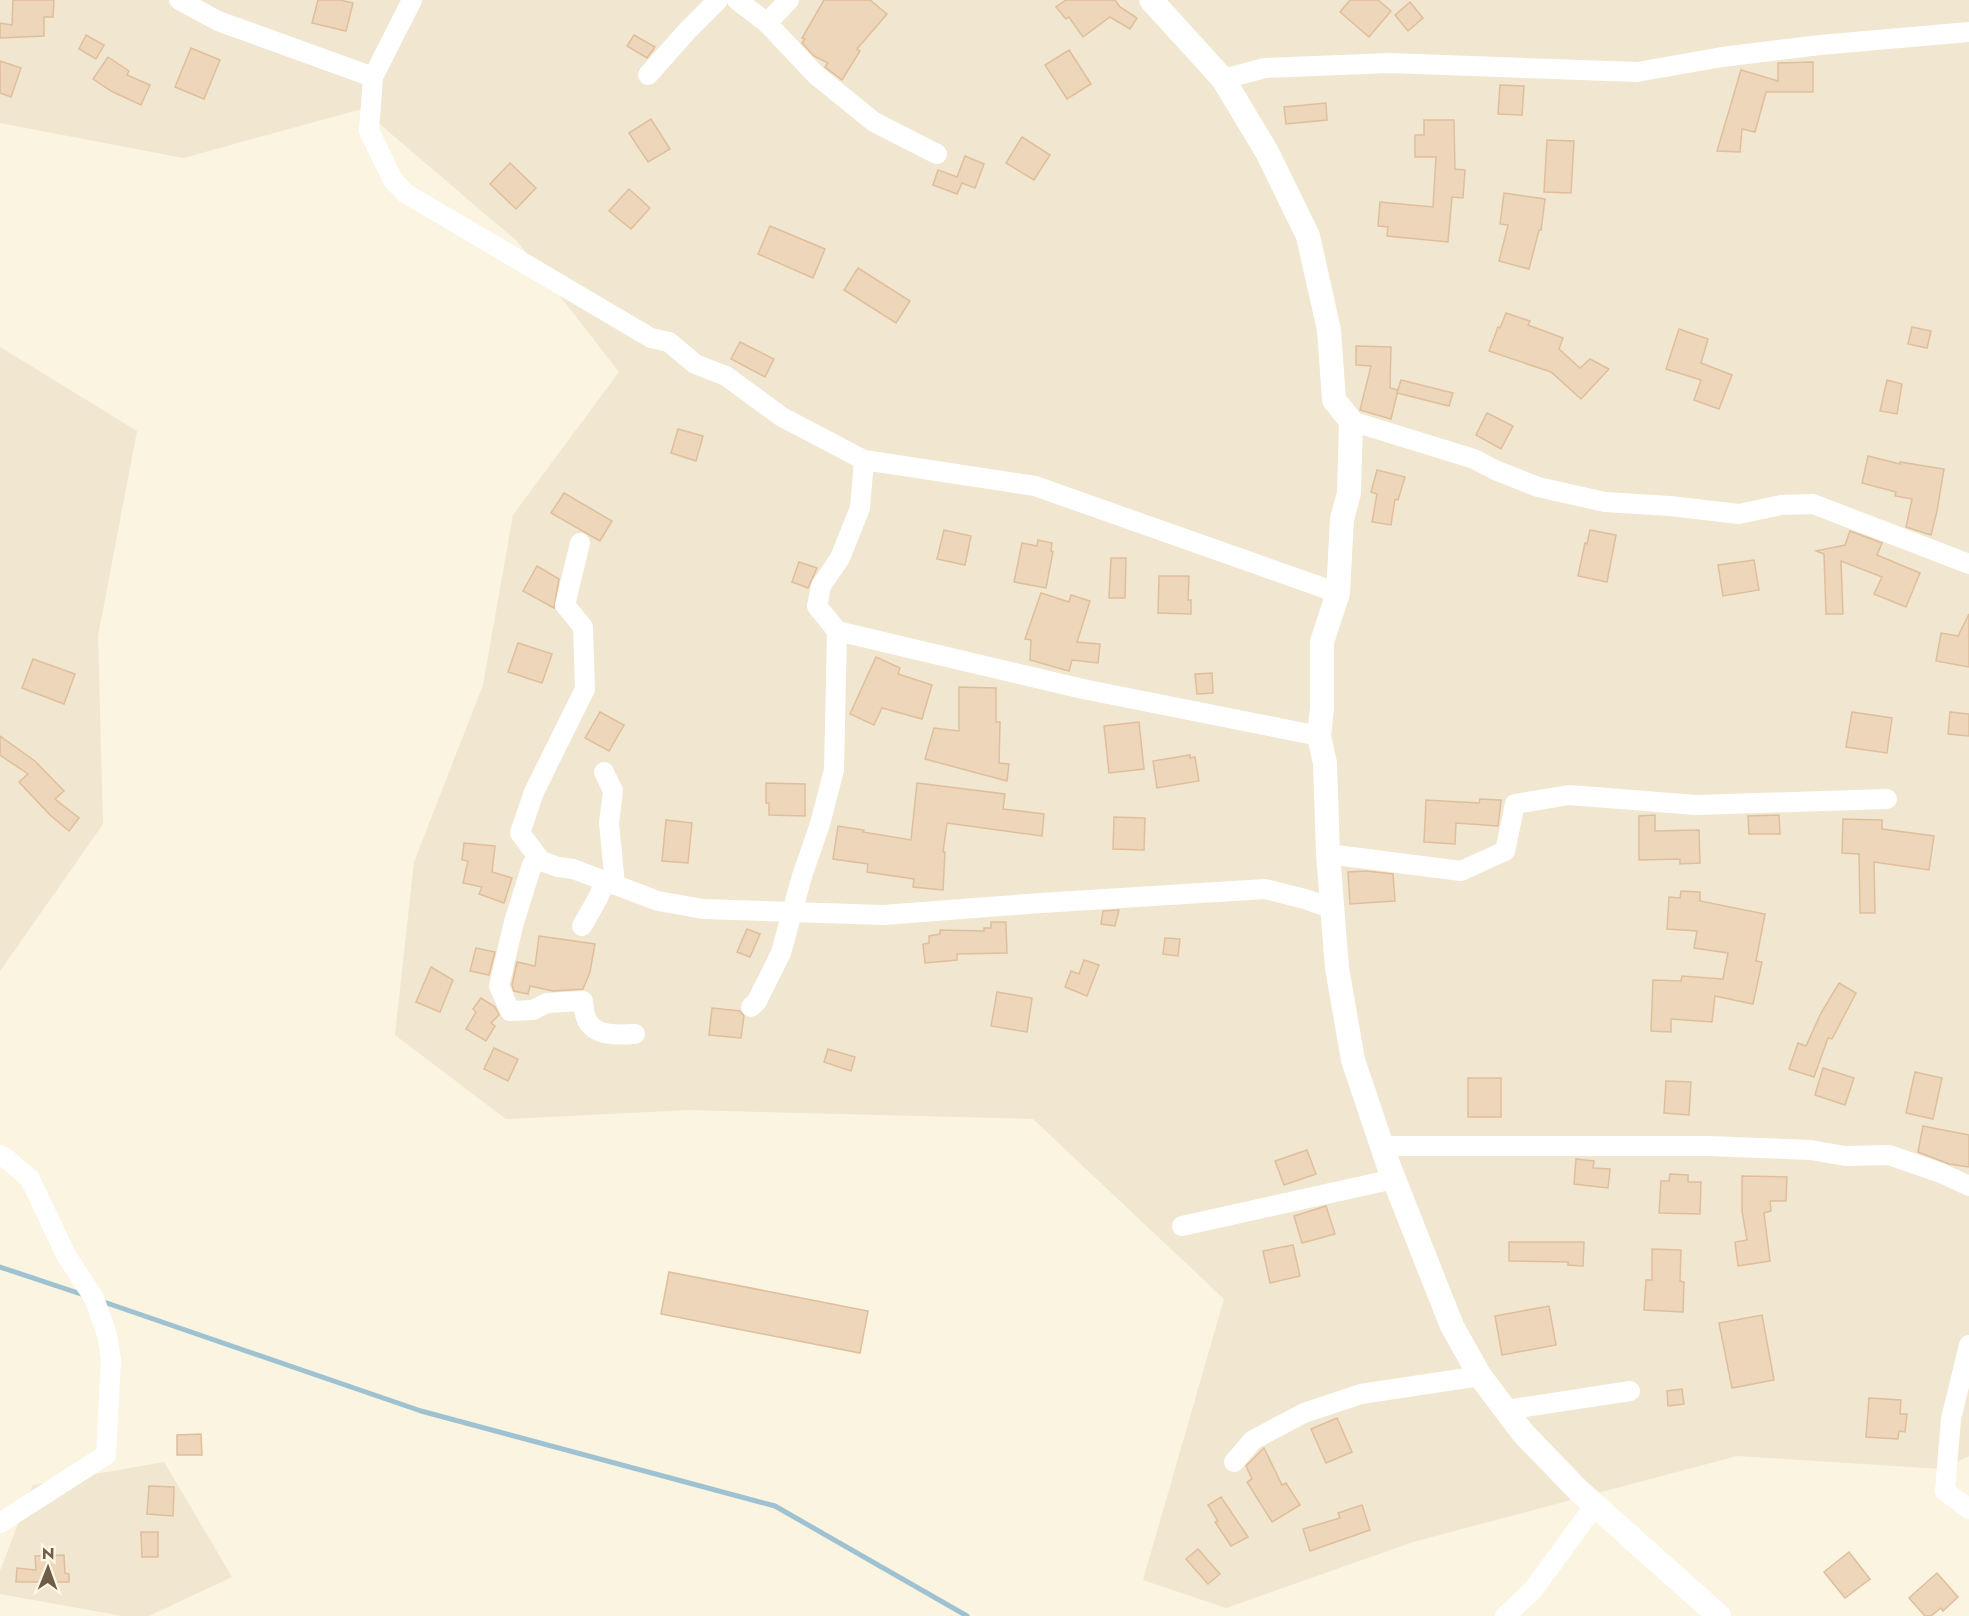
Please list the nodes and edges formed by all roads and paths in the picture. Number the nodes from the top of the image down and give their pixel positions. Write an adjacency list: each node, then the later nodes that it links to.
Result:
1 (179, 0): 10 (street)
2 (412, 0): 10 (street)
3 (718, 0): 9 (street)
4 (737, 0): 7 (street)
5 (789, 0): 7 (street)
6 (1158, 3): 11 (street)
7 (767, 23): 12 (street)
8 (1969, 32): 11 (street)
9 (648, 75)
10 (373, 77): 14 (street)
11 (1223, 79): 13 (street)
12 (937, 154)
13 (1351, 421): 16 (street); 17 (street)
14 (864, 459): 17 (street); 18 (street)
15 (580, 543): 23 (street)
16 (1969, 564)
17 (1338, 593): 19 (street)
18 (837, 631): 19 (street); 26 (street)
19 (1319, 736): 22 (street)
20 (604, 772): 24 (street)
21 (1887, 799): 22 (street)
22 (1328, 854): 25 (street)
23 (541, 861): 24 (street); 29 (street)
24 (610, 883): 26 (street); 27 (street)
25 (1333, 909): 26 (street); 30 (street)
26 (791, 912): 28 (street)
27 (582, 926)
28 (751, 1007)
29 (635, 1034)
30 (1382, 1146): 32 (street); 33 (street)
31 (0, 1155): 42 (street)
32 (1394, 1179): 34 (street); 36 (street)
33 (1969, 1186)
34 (1182, 1226)
35 (1969, 1345): 41 (street)
36 (1480, 1376): 38 (street); 39 (street)
37 (1630, 1391): 38 (street)
38 (1506, 1410): 40 (street)
39 (1234, 1462)
40 (1594, 1505): 43 (street); 44 (street)
41 (1969, 1509)
42 (0, 1523)
43 (1505, 1616)
44 (1719, 1616)

